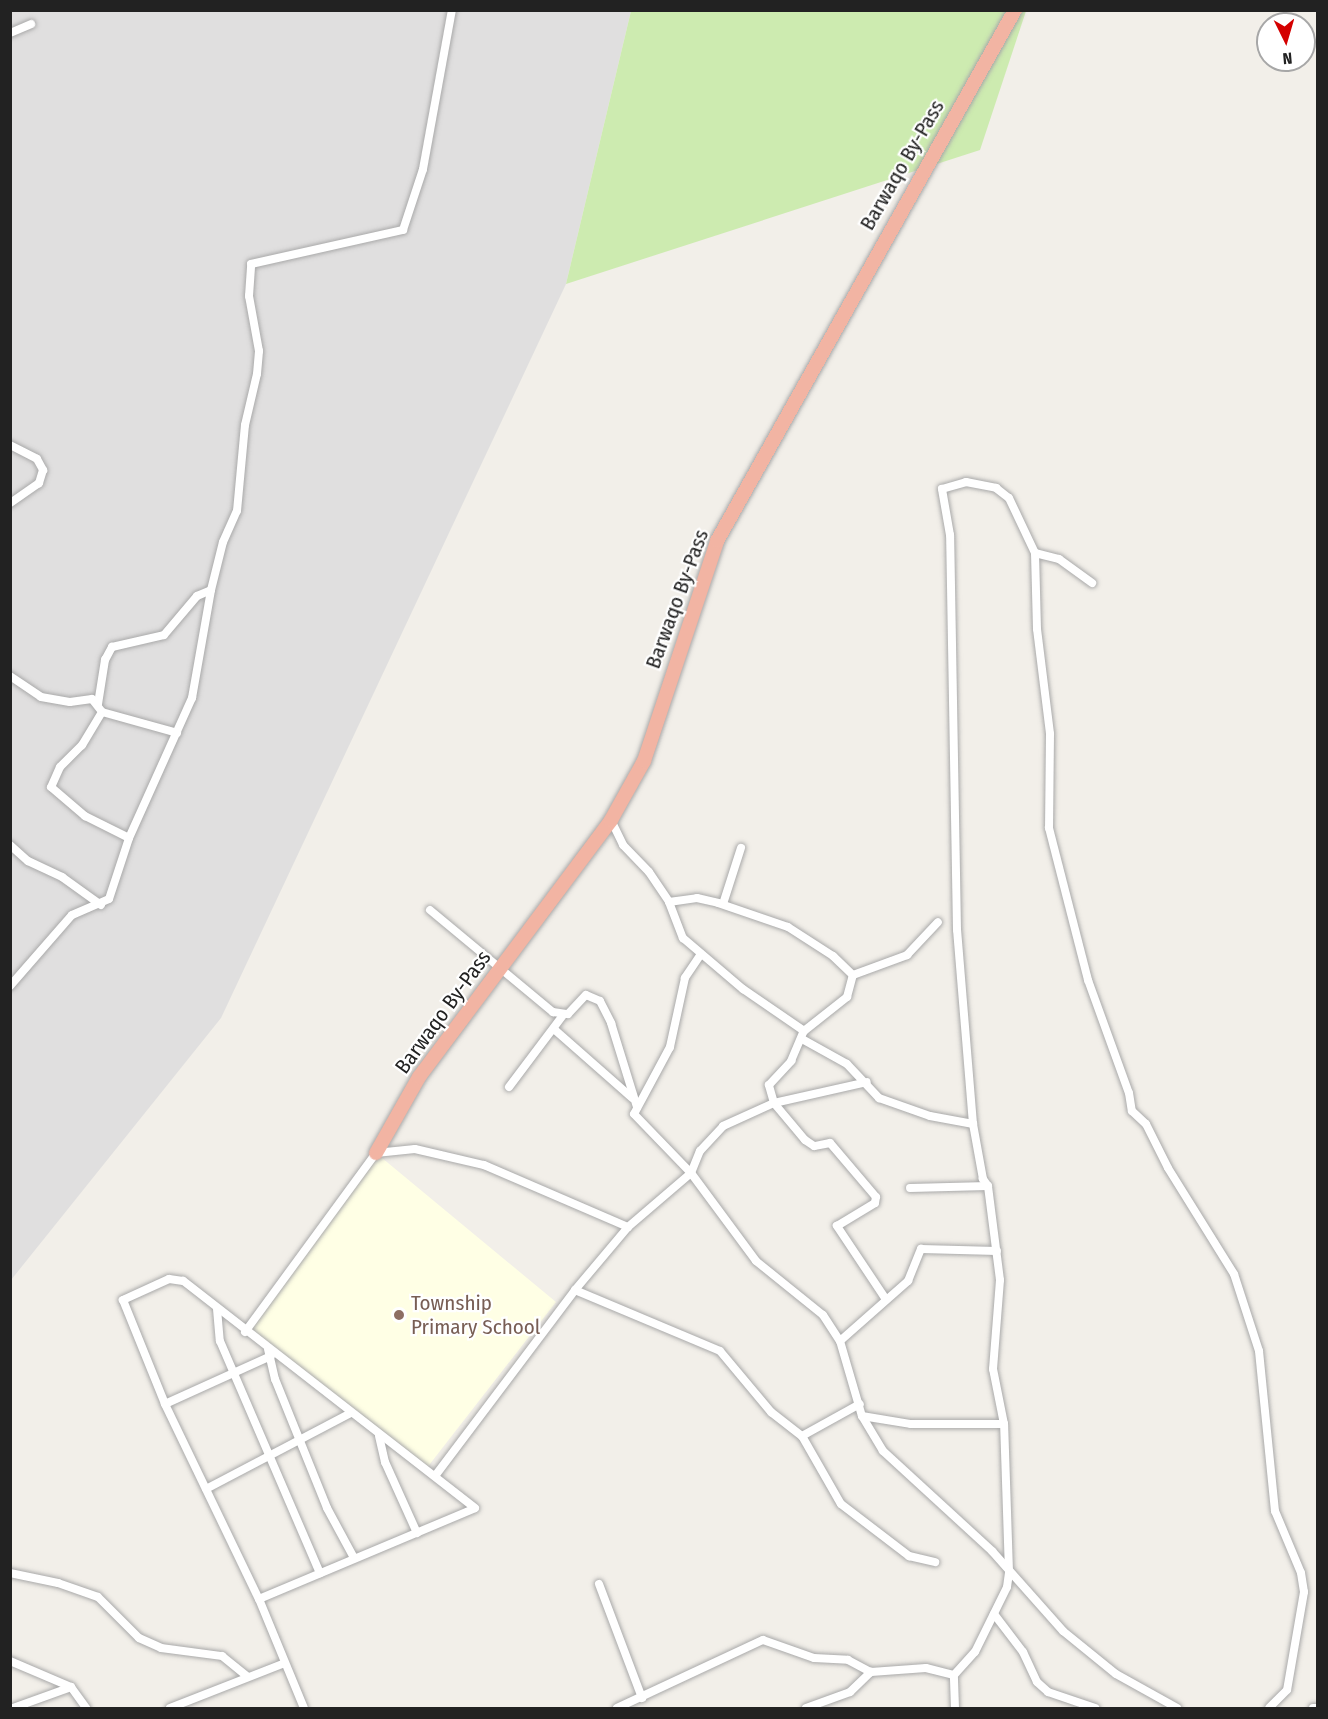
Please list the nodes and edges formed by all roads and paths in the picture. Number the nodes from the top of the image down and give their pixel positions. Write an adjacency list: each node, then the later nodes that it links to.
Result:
1 (452, 10): 10 (street)
2 (1015, 10): 14 (highway, Barwaqo By-Pass)
3 (31, 24): 4 (street)
4 (12, 32): 5 (street)
5 (10, 41)
6 (10, 445): 7 (street)
7 (10, 503)
8 (1035, 553): 9 (street); 34 (street); 85 (street)
9 (1092, 583)
10 (211, 590): 12 (street); 13 (street)
11 (10, 676): 12 (street)
12 (100, 708): 13 (street); 15 (street)
13 (177, 733): 15 (street)
14 (611, 820): 18 (street); 24 (highway, Barwaqo By-Pass)
15 (129, 838): 20 (street)
16 (10, 845): 20 (street)
17 (741, 848): 19 (street)
18 (669, 902): 19 (street); 23 (street)
19 (723, 904): 25 (street)
20 (101, 906): 26 (street)
21 (430, 910): 24 (street)
22 (938, 922): 25 (street)
23 (701, 954): 29 (street); 33 (street)
24 (500, 969): 27 (street); 35 (highway, Barwaqo By-Pass)
25 (853, 975): 29 (street)
26 (10, 986)
27 (563, 1015): 28 (street); 33 (street)
28 (555, 1030): 31 (street); 33 (street)
29 (803, 1035): 30 (street); 32 (street)
30 (867, 1082): 32 (street); 34 (street)
31 (509, 1087)
32 (774, 1103): 36 (street); 42 (street)
33 (636, 1104): 36 (street)
34 (973, 1124): 37 (street)
35 (376, 1153): 39 (street); 44 (street)
36 (691, 1173): 39 (street); 45 (street)
37 (988, 1186): 38 (street); 40 (street)
38 (910, 1188)
39 (628, 1227): 41 (street)
40 (997, 1251): 42 (street); 52 (street)
41 (575, 1290): 54 (street); 57 (street)
42 (885, 1298): 45 (street)
43 (216, 1309): 44 (street); 47 (street); 48 (street)
44 (245, 1332): 46 (street)
45 (840, 1341): 49 (street)
46 (269, 1352): 47 (street); 50 (street); 55 (street)
47 (234, 1371): 48 (street); 56 (street)
48 (165, 1404): 58 (street)
49 (860, 1404): 51 (street); 54 (street)
50 (351, 1413): 53 (street); 55 (street)
51 (862, 1416): 52 (street); 62 (street)
52 (1004, 1424): 62 (street)
53 (379, 1436): 57 (street); 59 (street)
54 (802, 1436): 61 (street)
55 (301, 1441): 56 (street); 60 (street)
56 (272, 1456): 58 (street); 64 (street)
57 (435, 1476): 59 (street)
58 (206, 1489): 66 (street)
59 (417, 1533): 60 (street)
60 (354, 1558): 64 (street)
61 (935, 1562)
62 (1009, 1572): 67 (street); 84 (street)
63 (10, 1573): 72 (street)
64 (320, 1573): 66 (street)
65 (599, 1584): 74 (street)
66 (259, 1599): 69 (street)
67 (994, 1614): 71 (street); 83 (street)
68 (10, 1661): 73 (street)
69 (285, 1663): 72 (street); 79 (street)
70 (871, 1672): 71 (street); 74 (street); 81 (street)
71 (954, 1675): 82 (street)
72 (247, 1676): 78 (street)
73 (71, 1687): 76 (street); 77 (street)
74 (642, 1698): 75 (street)
75 (633, 1706): 80 (street)
76 (13, 1708)
77 (86, 1708)
78 (170, 1708)
79 (304, 1708)
80 (618, 1708)
81 (806, 1708)
82 (955, 1708)
83 (1095, 1708)
84 (1177, 1708)
85 (1269, 1708)

